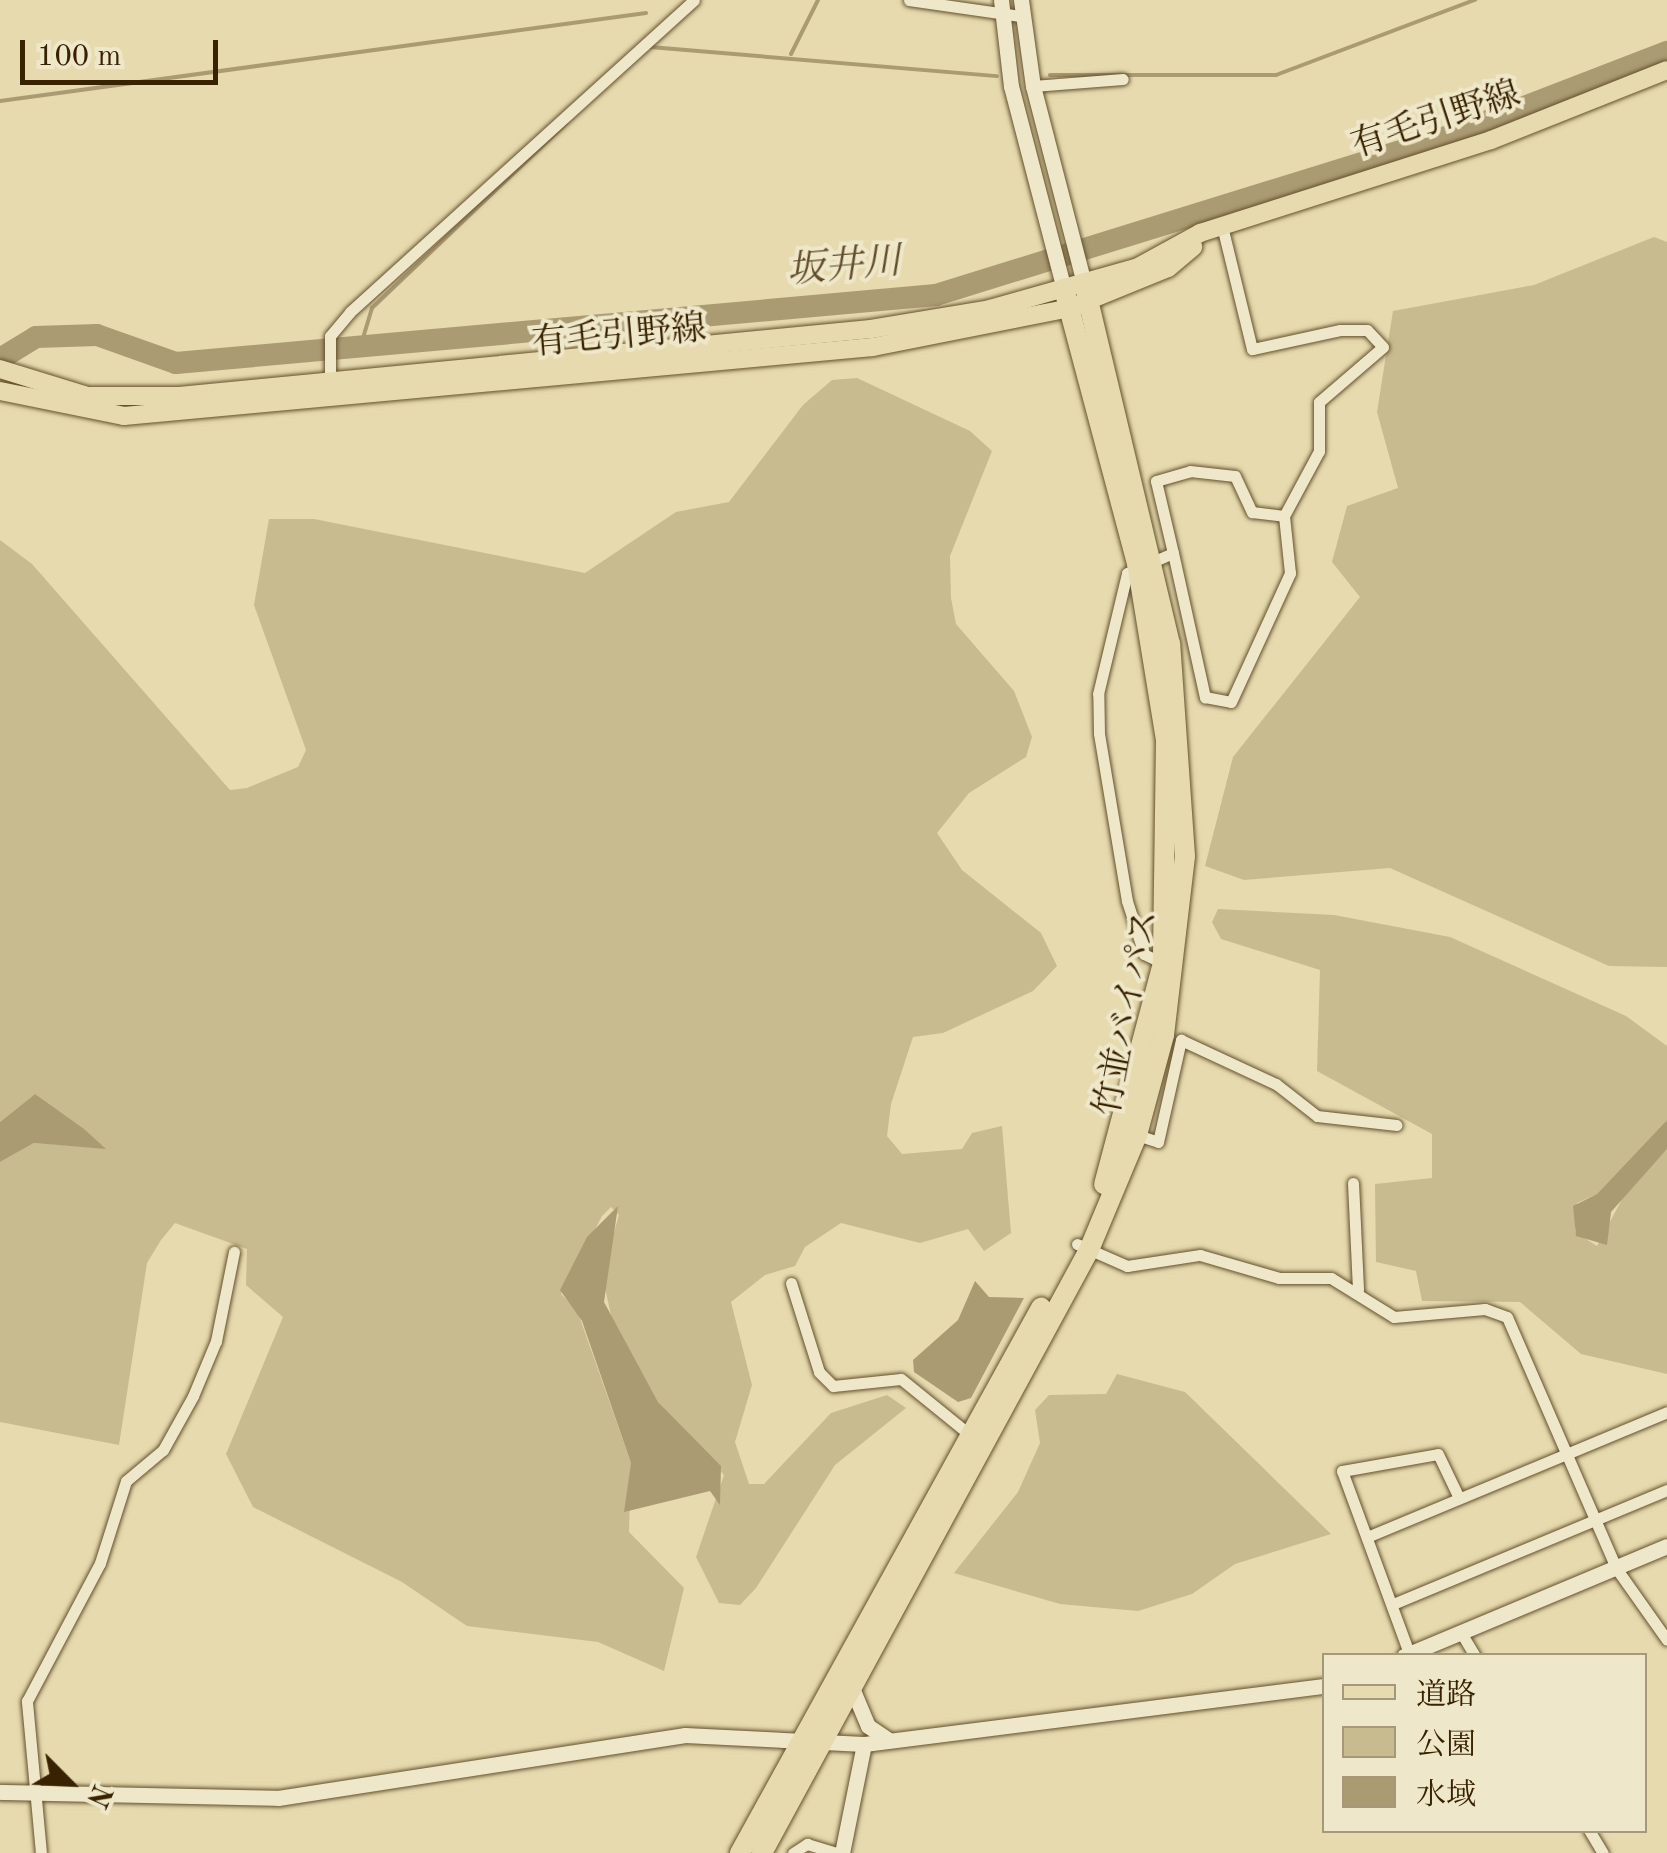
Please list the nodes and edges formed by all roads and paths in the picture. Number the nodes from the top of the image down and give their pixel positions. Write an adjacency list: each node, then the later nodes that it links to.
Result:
1 (694, 0): 11 (street)
2 (909, 0): 3 (street)
3 (1001, 7): 4 (street); 9 (street)
4 (1020, 8): 7 (street)
5 (1667, 70): 8 (main road, 有毛引野線)
6 (1123, 80): 7 (street)
7 (1033, 86): 9 (street)
8 (1222, 226): 9 (main road, 有毛引野線); 13 (street)
9 (1077, 295): 11 (main road, 有毛引野線); 14 (highway, 竹並バイパス)
10 (5, 371): 11 (main road, 有毛引野線)
11 (330, 380): 12 (main road, 有毛引野線)
12 (1, 392)
13 (1284, 516): 14 (street); 14 (street)
14 (1154, 558): 15 (highway, 竹並バイパス); 15 (street); 17 (highway, 竹並バイパス)
15 (1164, 962): 19 (highway, 竹並バイパス)
16 (1396, 1126): 17 (street)
17 (1137, 1135): 19 (highway, 竹並バイパス)
18 (1353, 1183): 22 (street)
19 (1083, 1247): 22 (street); 24 (highway, 竹並バイパス); 39 (highway, 竹並バイパス)
20 (234, 1252): 44 (street)
21 (790, 1283): 24 (street)
22 (1358, 1290): 25 (street)
23 (1667, 1412): 25 (street)
24 (969, 1434): 41 (highway, 竹並バイパス)
25 (1566, 1453): 27 (street); 28 (street)
26 (1667, 1490): 28 (street)
27 (1459, 1498): 29 (street); 29 (street)
28 (1595, 1520): 31 (street); 32 (street)
29 (1367, 1537): 32 (street)
30 (1667, 1546): 31 (street)
31 (1616, 1568): 33 (street); 34 (street)
32 (1393, 1604): 35 (street)
33 (1460, 1632): 36 (street); 37 (street)
34 (1667, 1640)
35 (1407, 1653)
36 (1409, 1653)
37 (1473, 1653)
38 (1322, 1686): 40 (street)
39 (852, 1688): 40 (street); 41 (highway, 竹並バイパス)
40 (889, 1740): 42 (street)
41 (812, 1742): 42 (street); 44 (street); 46 (highway, 竹並バイパス); 47 (highway, 竹並バイパス)
42 (864, 1744): 49 (street)
43 (0, 1792): 44 (street)
44 (40, 1794): 45 (street)
45 (41, 1853)
46 (740, 1853)
47 (762, 1853)
48 (793, 1853): 49 (street)
49 (839, 1853)

